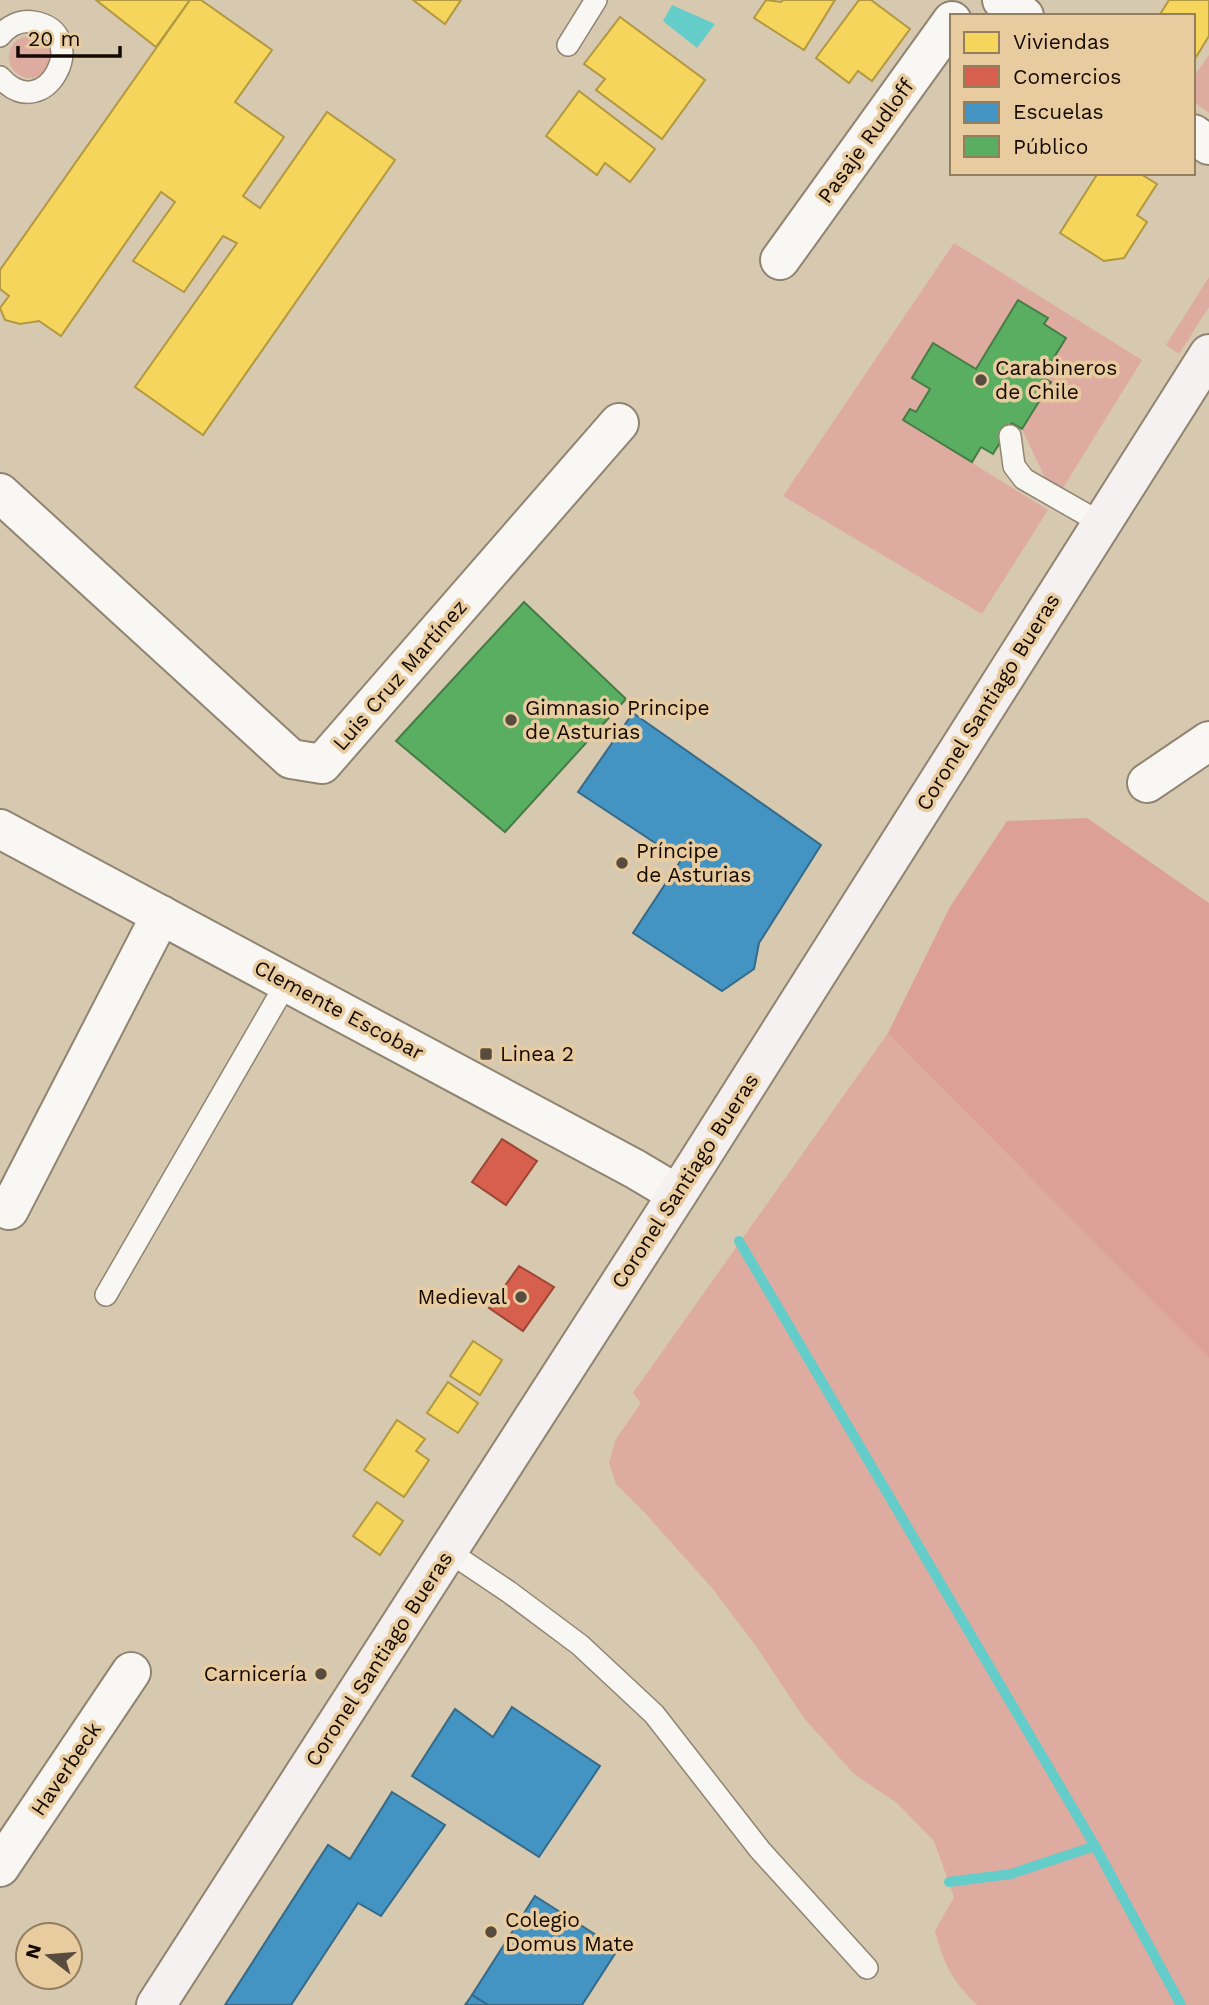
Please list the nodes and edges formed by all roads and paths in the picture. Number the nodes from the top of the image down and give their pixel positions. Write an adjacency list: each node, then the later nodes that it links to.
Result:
1 (596, 0): 6 (lane)
2 (1002, 0): 3 (street)
3 (1021, 14)
4 (950, 24): 8 (street, Pasaje Rudloff)
5 (0, 36): 7 (lane)
6 (568, 45)
7 (0, 77)
8 (780, 260)
9 (1209, 354): 13 (main road, Coronel Santiago Bueras)
10 (619, 423): 12 (street, Luis Cruz Martínez)
11 (1010, 436): 13 (lane)
12 (0, 493)
13 (1101, 523): 19 (main road, Coronel Santiago Bueras)
14 (1209, 741): 15 (street)
15 (1147, 783)
16 (0, 829): 17 (street, Clemente Escobar)
17 (161, 915): 18 (street, Clemente Escobar); 20 (street)
18 (287, 982): 19 (street, Clemente Escobar); 21 (lane)
19 (677, 1194): 22 (main road, Coronel Santiago Bueras)
20 (9, 1210)
21 (106, 1294)
22 (448, 1551): 25 (lane); 26 (main road, Coronel Santiago Bueras)
23 (131, 1672): 24 (street, Haverbeck)
24 (0, 1867)
25 (867, 1968)
26 (156, 2005)

